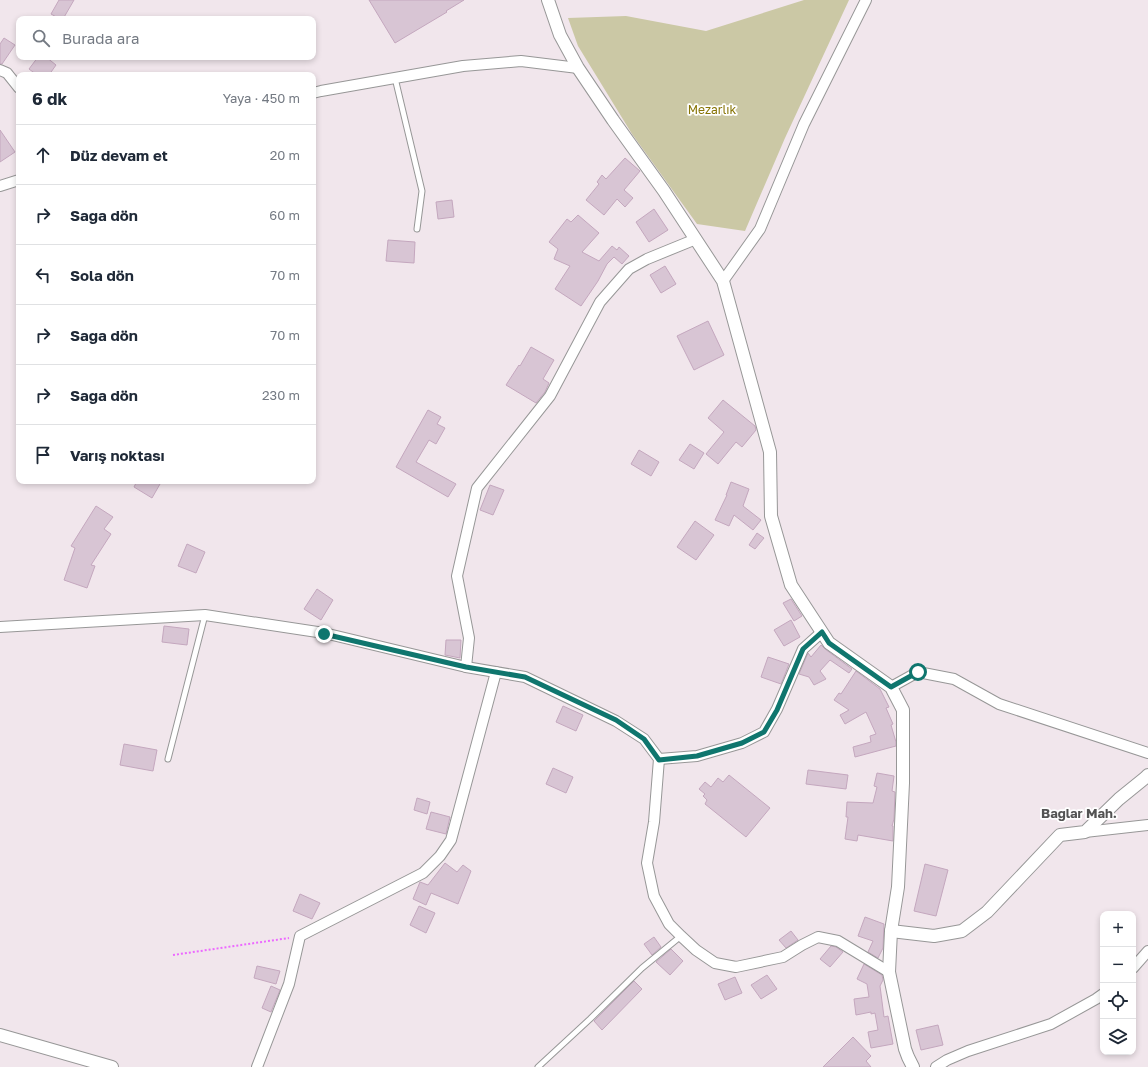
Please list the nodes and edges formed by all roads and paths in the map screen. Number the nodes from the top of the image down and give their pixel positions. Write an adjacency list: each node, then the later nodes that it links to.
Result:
1 (548, 0): 3 (street)
2 (866, 0): 12 (street)
3 (578, 68): 5 (street); 11 (street)
4 (0, 70): 6 (street)
5 (395, 78): 7 (street); 10 (lane)
6 (16, 84)
7 (316, 92)
8 (16, 181): 9 (street)
9 (0, 186)
10 (417, 229)
11 (696, 239): 12 (street); 16 (street)
12 (723, 281): 15 (street)
13 (206, 615): 14 (street); 16 (street); 20 (lane)
14 (0, 627)
15 (822, 632): 18 (street); 21 (street)
16 (466, 667): 17 (street)
17 (496, 672): 21 (street); 26 (street)
18 (891, 687): 19 (street); 25 (street)
19 (1148, 753)
20 (168, 759)
21 (659, 760): 27 (street)
22 (1148, 775): 24 (street)
23 (1148, 825): 24 (street)
24 (1085, 832): 25 (street)
25 (891, 931): 31 (street)
26 (300, 936): 29 (path); 35 (street)
27 (681, 936): 31 (street); 36 (lane)
28 (1148, 951): 30 (street)
29 (173, 954)
30 (1136, 965)
31 (889, 972): 37 (street)
32 (1100, 996): 38 (street)
33 (0, 1035): 34 (street)
34 (112, 1067)
35 (257, 1067)
36 (538, 1067)
37 (913, 1067)
38 (936, 1067)

